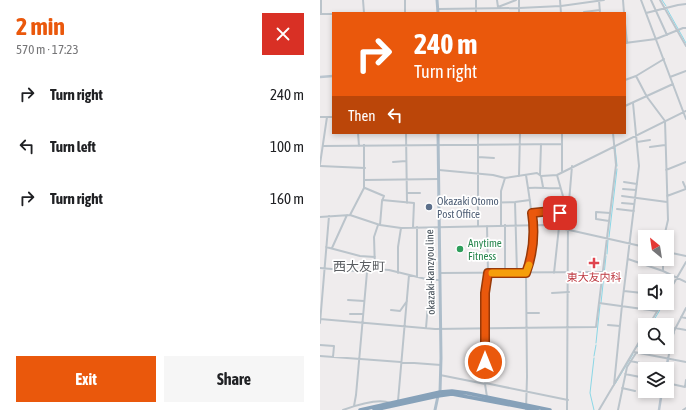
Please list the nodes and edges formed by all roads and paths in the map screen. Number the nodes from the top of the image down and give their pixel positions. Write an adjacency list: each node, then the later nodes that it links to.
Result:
1 (321, 0): 32 (street)
2 (363, 0): 24 (street)
3 (405, 0): 25 (street)
4 (438, 0): 21 (main road)
5 (476, 0): 17 (street)
6 (497, 0): 18 (street)
7 (516, 0): 18 (street); 19 (street)
8 (560, 0): 16 (street)
9 (599, 0): 10 (street); 16 (street); 23 (street)
10 (604, 0)
11 (622, 0): 30 (street)
12 (641, 0): 31 (street)
13 (651, 0): 22 (street)
14 (660, 0): 20 (street)
15 (686, 4): 20 (street)
16 (561, 6): 19 (street); 28 (street)
17 (476, 8): 18 (street); 21 (street); 26 (street)
18 (498, 8): 19 (street)
19 (519, 8): 27 (street)
20 (665, 8): 22 (street); 35 (street)
21 (438, 9)
22 (656, 10): 31 (street); 36 (street)
23 (600, 11): 29 (street)
24 (364, 12)
25 (405, 12)
26 (476, 12)
27 (519, 12)
28 (561, 12)
29 (584, 12)
30 (624, 12)
31 (646, 13): 37 (street)
32 (321, 14): 33 (street)
33 (332, 14)
34 (686, 28): 35 (street)
35 (678, 30): 36 (street); 39 (street)
36 (667, 34): 37 (street)
37 (656, 39): 38 (street); 40 (street)
38 (626, 43)
39 (686, 46)
40 (664, 59): 43 (street); 45 (street)
41 (686, 71): 45 (street)
42 (332, 76): 44 (street)
43 (636, 76): 46 (street); 48 (street)
44 (320, 77)
45 (670, 77): 47 (street)
46 (626, 80)
47 (673, 84): 48 (street); 51 (street)
48 (647, 97): 49 (street); 56 (street)
49 (633, 103): 50 (street); 64 (street)
50 (626, 106)
51 (685, 111): 55 (street); 56 (street)
52 (320, 117): 53 (street)
53 (327, 117): 54 (street); 75 (street)
54 (332, 117)
55 (686, 118)
56 (664, 121): 64 (street); 74 (street)
57 (358, 134): 76 (street)
58 (406, 134): 72 (street)
59 (438, 134): 73 (main road, okazaki-kanzyou line)
60 (478, 134): 67 (street)
61 (520, 134): 68 (street)
62 (562, 134): 70 (street)
63 (613, 134): 77 (street)
64 (636, 135): 66 (street); 77 (street)
65 (650, 140): 66 (street)
66 (637, 142): 102 (street)
67 (478, 144): 68 (street); 73 (street); 80 (street)
68 (520, 144): 69 (street); 94 (street)
69 (541, 144): 70 (street); 95 (street)
70 (562, 144): 90 (street)
71 (364, 145): 72 (street); 76 (street); 87 (street)
72 (406, 145): 73 (street); 82 (street)
73 (438, 145): 88 (main road, okazaki-kanzyou line)
74 (665, 145): 78 (street); 89 (street)
75 (323, 146): 76 (street); 79 (street)
76 (359, 146)
77 (614, 146): 86 (street); 127 (street)
78 (650, 147)
79 (321, 150): 85 (street)
80 (478, 158): 81 (street); 91 (street)
81 (494, 158)
82 (406, 161): 83 (street); 97 (street)
83 (393, 162)
84 (686, 162): 89 (street)
85 (320, 165): 87 (street)
86 (572, 166): 90 (street); 128 (street)
87 (365, 168): 99 (street)
88 (439, 170): 91 (street); 98 (main road, okazaki-kanzyou line)
89 (666, 170): 113 (street)
90 (562, 171): 93 (street)
91 (477, 173): 96 (street); 121 (street)
92 (526, 175): 94 (street); 95 (street); 104 (street)
93 (557, 175): 95 (street); 106 (street)
94 (519, 176): 96 (street)
95 (541, 176): 105 (street)
96 (505, 178): 117 (street)
97 (407, 179): 98 (street); 99 (street); 110 (street)
98 (439, 179): 141 (main road, okazaki-kanzyou line)
99 (364, 180): 103 (street)
100 (624, 182): 102 (street)
101 (683, 182): 108 (street)
102 (637, 184): 109 (street)
103 (364, 188): 115 (street); 129 (street)
104 (528, 188): 105 (street); 116 (street)
105 (543, 188): 106 (street)
106 (560, 188): 128 (street)
107 (623, 189): 109 (street)
108 (686, 189): 113 (street)
109 (636, 190): 114 (street)
110 (407, 193): 111 (street); 120 (street)
111 (420, 193)
112 (622, 196): 114 (street)
113 (667, 196): 119 (street)
114 (636, 197): 119 (street); 123 (street)
115 (382, 200): 120 (street); 133 (street)
116 (530, 200): 118 (street); 126 (street)
117 (501, 202): 118 (street); 121 (street); 138 (street)
118 (516, 202): 134 (street)
119 (667, 202): 145 (street)
120 (407, 203): 140 (street)
121 (477, 203): 136 (street)
122 (622, 203): 123 (street)
123 (635, 204): 125 (street)
124 (617, 209): 125 (street)
125 (634, 211): 147 (street)
126 (532, 213): 128 (street); 135 (street)
127 (610, 213): 132 (street); 132 (street)
128 (568, 214): 144 (street)
129 (349, 215): 130 (street); 133 (street); 150 (street)
130 (329, 216): 131 (street); 149 (street)
131 (320, 217)
132 (609, 221): 146 (street)
133 (379, 224): 143 (street); 153 (street)
134 (516, 225): 135 (street); 139 (street); 169 (street)
135 (534, 225): 142 (street); 170 (street)
136 (478, 226): 137 (street); 141 (street)
137 (487, 226): 138 (street); 167 (street)
138 (501, 226): 139 (street)
139 (505, 226): 168 (street)
140 (415, 227): 141 (street); 143 (street); 172 (street)
141 (439, 227): 166 (main road, okazaki-kanzyou line)
142 (559, 227): 144 (street); 162 (street)
143 (401, 228): 165 (street)
144 (568, 229): 146 (street); 163 (street)
145 (666, 230)
146 (607, 238): 147 (street); 164 (street)
147 (630, 244): 148 (street); 154 (street)
148 (638, 246)
149 (326, 247): 150 (street); 158 (street)
150 (332, 248): 153 (street)
151 (674, 253): 152 (street)
152 (686, 256)
153 (375, 257): 159 (street)
154 (628, 259): 160 (street); 178 (street)
155 (686, 262): 173 (street)
156 (663, 266): 160 (street)
157 (320, 268): 158 (street)
158 (325, 268): 161 (street); 197 (street)
159 (374, 269): 161 (street); 165 (street)
160 (663, 271): 173 (street)
161 (367, 272): 183 (street)
162 (554, 272): 163 (street); 170 (street)
163 (569, 272): 164 (street); 179 (street)
164 (604, 272): 185 (street)
165 (398, 273): 171 (street)
166 (439, 273): 167 (street); 175 (main road, okazaki-kanzyou line)
167 (488, 273): 168 (street); 208 (street)
168 (505, 273): 169 (street)
169 (517, 273): 170 (street)
170 (526, 273): 190 (street)
171 (409, 275): 172 (street); 184 (street)
172 (417, 277): 174 (street)
173 (677, 277): 176 (street); 177 (street)
174 (430, 280): 175 (street); 204 (street)
175 (440, 280): 207 (main road, okazaki-kanzyou line)
176 (674, 282)
177 (686, 282)
178 (624, 291): 181 (street); 186 (street)
179 (568, 292): 180 (street); 203 (street)
180 (552, 293)
181 (638, 293)
182 (348, 300): 183 (street)
183 (364, 301): 193 (street)
184 (406, 301): 188 (street); 201 (street)
185 (599, 303): 186 (street); 203 (street)
186 (622, 305): 189 (street); 202 (street)
187 (686, 308): 194 (street)
188 (391, 310)
189 (657, 311): 195 (street)
190 (527, 313): 191 (street); 205 (street)
191 (539, 313)
192 (350, 314): 193 (street)
193 (363, 314): 198 (street)
194 (681, 317): 196 (street); 206 (street)
195 (653, 318)
196 (686, 318)
197 (320, 319): 198 (street); 199 (street)
198 (362, 322): 201 (street); 217 (street)
199 (320, 323)
200 (608, 325): 202 (street)
201 (405, 326): 204 (street); 222 (street)
202 (620, 326): 230 (street)
203 (568, 327): 205 (street); 239 (street)
204 (426, 328): 207 (street)
205 (527, 328): 208 (street); 235 (street)
206 (675, 328): 209 (street); 210 (street)
207 (440, 329): 208 (street); 224 (main road, okazaki-kanzyou line)
208 (485, 329): 229 (street)
209 (686, 330)
210 (674, 333)
211 (320, 345): 216 (street)
212 (638, 345): 213 (street)
213 (634, 352): 218 (street); 219 (street); 230 (street)
214 (669, 354): 218 (street)
215 (320, 356): 216 (street)
216 (333, 357): 217 (street)
217 (359, 359): 222 (street); 244 (street)
218 (668, 359): 220 (street); 221 (street)
219 (630, 361): 223 (street); 225 (street)
220 (667, 362)
221 (686, 362)
222 (401, 363): 224 (street); 240 (street)
223 (638, 363)
224 (441, 365): 226 (main road, okazaki-kanzyou line)
225 (625, 374): 227 (street); 232 (street)
226 (440, 375): 229 (street); 234 (main road, okazaki-kanzyou line)
227 (638, 377)
228 (686, 380): 231 (street)
229 (485, 384): 235 (street); 238 (street)
230 (614, 385): 255 (street)
231 (674, 385)
232 (622, 388): 233 (street); 256 (street)
233 (635, 391)
234 (440, 392): 236 (main road, okazaki-kanzyou line); 238 (highway); 240 (highway)
235 (527, 392): 239 (street); 245 (street)
236 (438, 396): 238 (highway); 243 (highway); 251 (main road, okazaki-kanzyou line)
237 (661, 398): 257 (street)
238 (487, 399): 245 (highway)
239 (568, 400): 254 (street)
240 (398, 401): 241 (highway)
241 (390, 403): 242 (street); 248 (highway)
242 (362, 404): 244 (street); 248 (street)
243 (395, 405): 249 (highway); 250 (street)
244 (354, 406): 247 (street)
245 (527, 407): 252 (highway); 253 (highway)
246 (686, 408): 258 (street)
247 (342, 410)
248 (362, 410)
249 (374, 410)
250 (394, 410)
251 (436, 410)
252 (538, 410)
253 (550, 410)
254 (568, 410)
255 (599, 410)
256 (618, 410)
257 (659, 410)
258 (682, 410)

